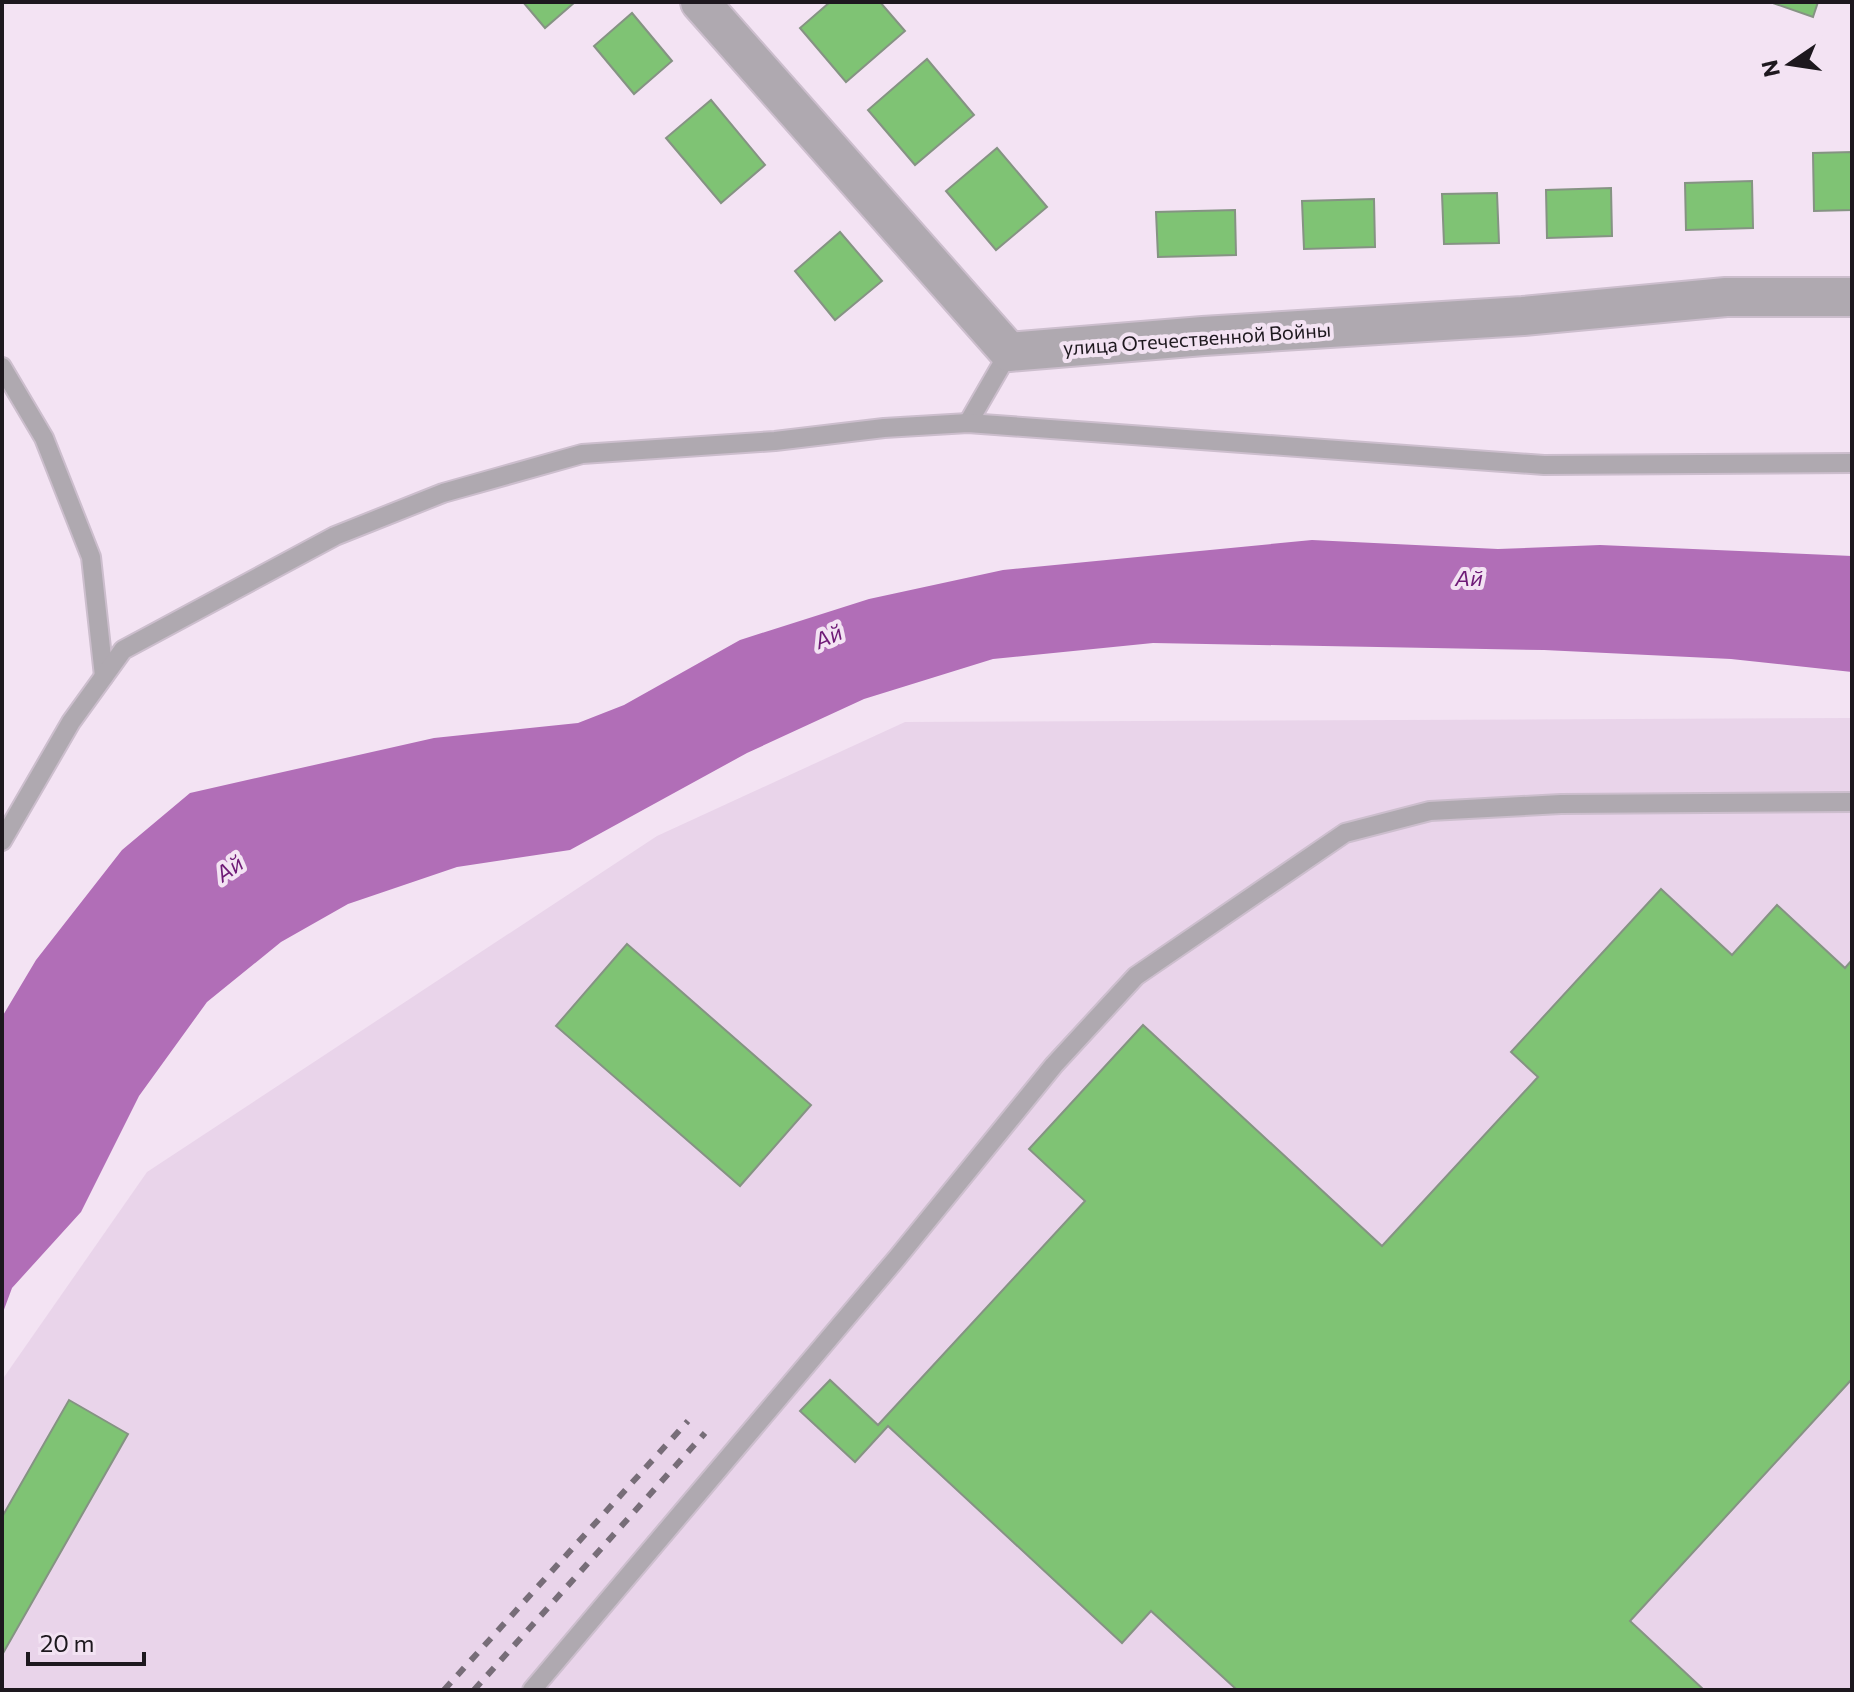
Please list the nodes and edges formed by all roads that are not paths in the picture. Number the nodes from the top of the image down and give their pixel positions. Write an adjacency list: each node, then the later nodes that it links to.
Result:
1 (700, 2): 3 (street)
2 (1852, 297): 3 (street, улица Отечественной Войны)
3 (1009, 352): 5 (lane)
4 (2, 367): 7 (lane)
5 (968, 423): 6 (lane); 7 (lane)
6 (1852, 463)
7 (104, 676): 9 (lane)
8 (1852, 802): 10 (lane)
9 (2, 841)
10 (532, 1690)

